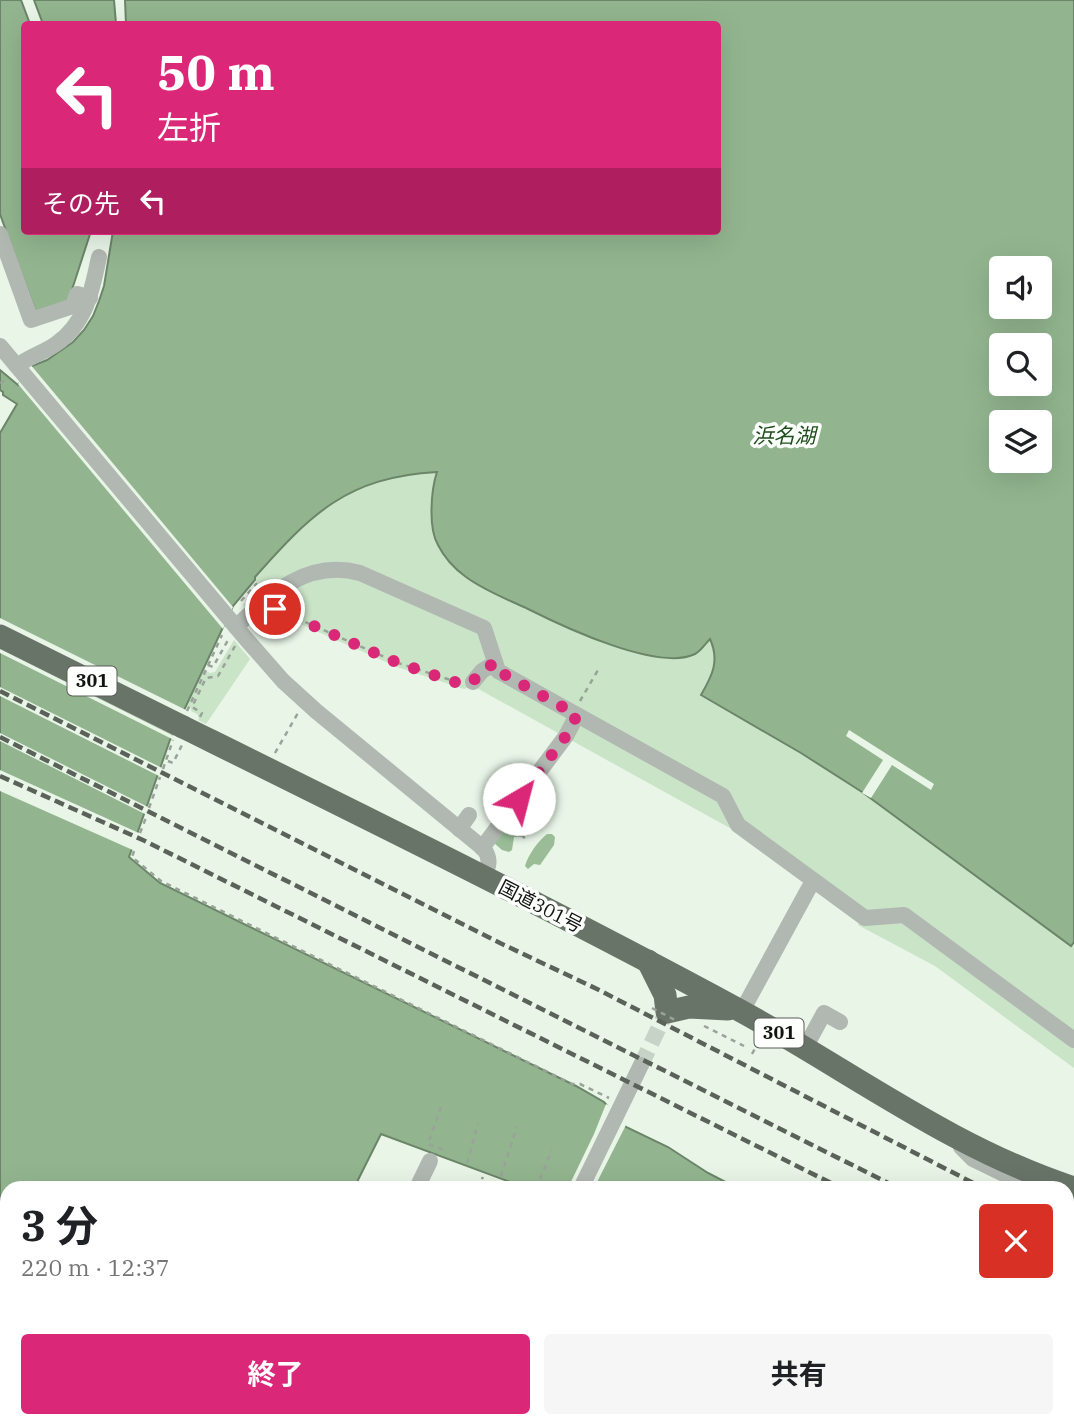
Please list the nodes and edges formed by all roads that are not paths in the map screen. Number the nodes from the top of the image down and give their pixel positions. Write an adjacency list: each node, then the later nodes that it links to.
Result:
1 (0, 234): 3 (street)
2 (99, 257): 3 (street)
3 (90, 298): 5 (street)
4 (0, 346): 5 (street)
5 (17, 373): 6 (street)
6 (232, 626): 8 (street); 12 (street)
7 (0, 636): 14 (highway, 国道301号 / 301, bridge)
8 (495, 663): 9 (street); 10 (street)
9 (473, 682)
10 (575, 714): 13 (street); 19 (street)
11 (469, 815): 12 (street)
12 (459, 829): 13 (street)
13 (482, 848): 14 (street)
14 (484, 876): 16 (highway, 国道301号 / 301)
15 (809, 888): 17 (street)
16 (648, 961): 17 (highway, 国道301号 / 301); 17 (highway)
17 (742, 1011): 20 (highway, 国道301号 / 301)
18 (840, 1022): 20 (street)
19 (1074, 1040)
20 (805, 1048): 22 (highway, 国道301号 / 301)
21 (641, 1065): 25 (street)
22 (964, 1140): 26 (street); 27 (highway, 国道301号 / 301)
23 (430, 1161): 24 (street)
24 (420, 1181)
25 (584, 1181)
26 (1019, 1181)
27 (1054, 1181)

